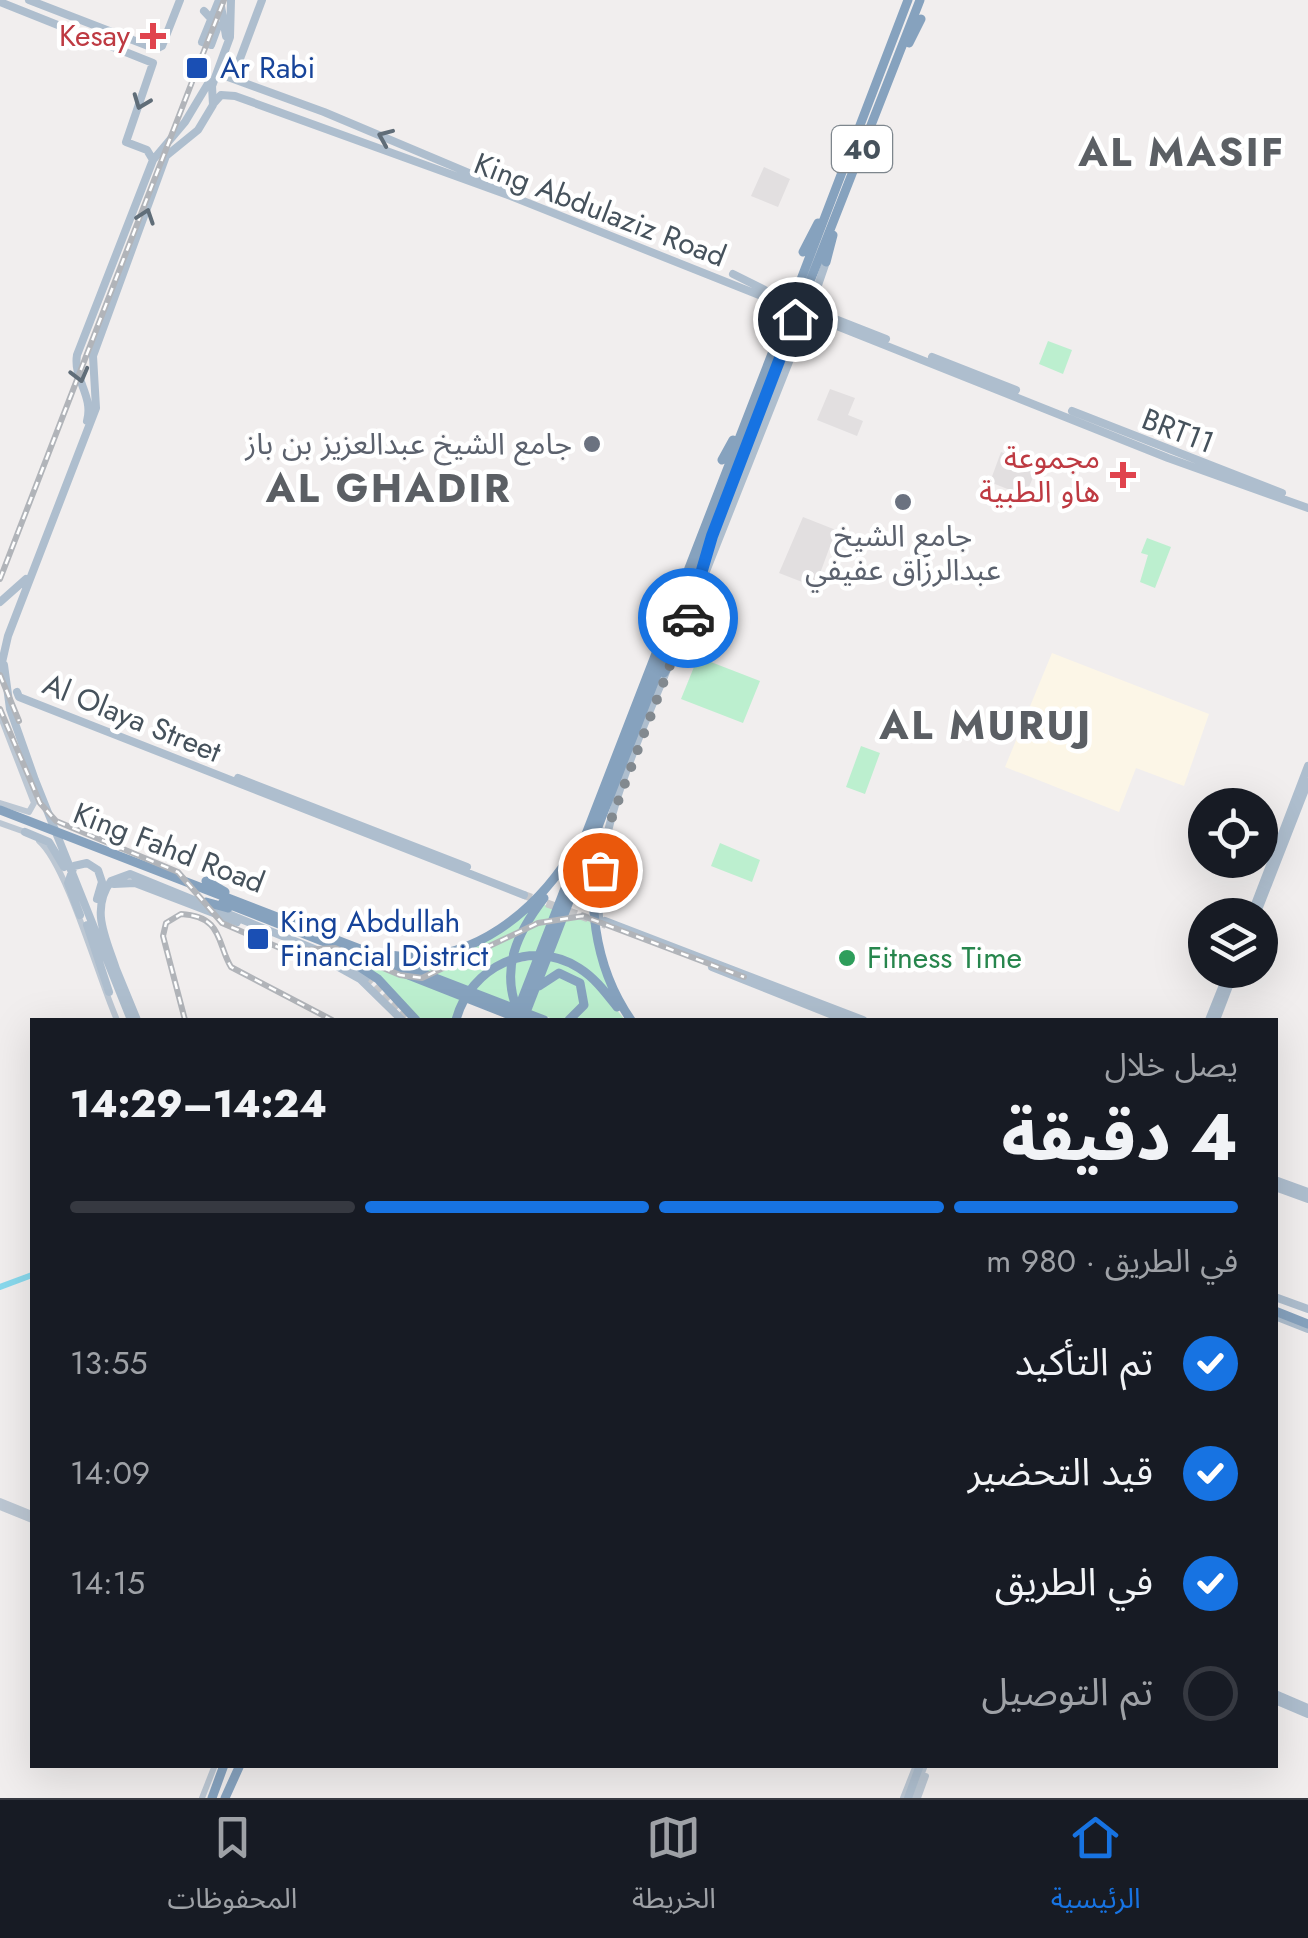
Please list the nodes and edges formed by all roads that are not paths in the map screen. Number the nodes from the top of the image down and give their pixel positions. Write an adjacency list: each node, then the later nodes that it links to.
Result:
1 (27, 0): 2 (main road); 9 (main road)
2 (180, 0)
3 (219, 0): 10 (main road); 17 (main road)
4 (231, 0): 12 (main road)
5 (262, 0): 13 (main road)
6 (904, 0): 20 (highway, 40)
7 (920, 0): 14 (highway, 40)
8 (0, 2): 9 (main road)
9 (18, 9): 17 (main road, one-way to 17)
10 (204, 11)
11 (921, 20): 14 (highway)
12 (217, 73): 13 (main road, King Abdulaziz Road); 15 (main road)
13 (238, 81): 16 (main road, King Abdulaziz Road, one-way to 13)
14 (887, 86): 20 (highway, 40)
15 (213, 104): 18 (main road, King Abdulaziz Road); 22 (main road, one-way to 15)
16 (431, 157): 18 (main road); 19 (main road, King Abdulaziz Road)
17 (152, 160): 23 (main road)
18 (426, 168): 19 (main road, King Abdulaziz Road)
19 (507, 192): 26 (main road, King Abdulaziz Road)
20 (838, 196): 21 (highway); 24 (highway); 27 (highway, 40)
21 (803, 252)
22 (132, 254): 23 (main road); 30 (main road)
23 (115, 260): 29 (main road)
24 (826, 262): 28 (main road)
25 (733, 274): 26 (main road)
26 (771, 298): 27 (main road, King Abdulaziz Road)
27 (795, 307): 28 (main road, King Abdulaziz Road); 32 (highway, 40); 35 (highway, 40)
28 (839, 324): 31 (main road); 34 (main road, King Abdulaziz Road)
29 (88, 326): 30 (main road); 40 (main road, one-way to 40)
30 (101, 333): 40 (main road)
31 (863, 339): 33 (main road); 34 (main road, King Abdulaziz Road)
32 (751, 408): 36 (highway); 47 (highway, 40)
33 (770, 408): 35 (highway); 43 (main road)
34 (1082, 418): 37 (main road, BRT11); 37 (main road, King Abdulaziz Road)
35 (747, 444): 39 (highway, 40)
36 (722, 460)
37 (1265, 489): 38 (main road, King Abdulaziz Road)
38 (1308, 506)
39 (712, 536): 43 (highway); 52 (highway, 40)
40 (18, 596): 42 (main road); 44 (main road)
41 (667, 601): 47 (highway)
42 (0, 602)
43 (690, 612): 45 (main road)
44 (12, 626): 46 (main road); 50 (main road)
45 (674, 656): 52 (highway); 99 (main road)
46 (0, 671)
47 (637, 700): 60 (highway, 40)
48 (0, 706): 50 (main road)
49 (42, 706): 50 (main road); 53 (main road, Al Olaya Street); 53 (main road, Al Olaya Street)
50 (10, 709): 77 (main road)
51 (0, 714): 61 (main road)
52 (640, 720): 55 (highway, 40)
53 (136, 741): 54 (main road, Al Olaya Street)
54 (150, 747): 57 (main road, Al Olaya Street); 59 (main road, Al Olaya Street)
55 (622, 765): 85 (highway, 40); 100 (highway)
56 (1308, 766): 69 (main road)
57 (232, 782): 59 (main road); 63 (main road, Al Olaya Street)
58 (1308, 782): 70 (main road)
59 (291, 798): 63 (main road, Al Olaya Street)
60 (595, 810): 78 (highway); 87 (highway, 40); 96 (highway)
61 (0, 813): 62 (main road); 65 (highway, King Fahd Road)
62 (25, 832): 75 (main road)
63 (376, 834): 68 (main road, Al Olaya Street)
64 (39, 841): 89 (main road)
65 (131, 864): 72 (highway, King Fahd Road); 73 (highway, King Fahd Road)
66 (206, 882): 72 (highway)
67 (106, 888): 71 (main road); 79 (main road); 93 (main road)
68 (525, 893)
69 (1259, 898)
70 (1260, 898)
71 (206, 902): 73 (highway); 80 (main road)
72 (259, 910): 78 (highway, King Fahd Road)
73 (245, 911): 76 (highway, King Fahd Road)
74 (80, 915): 79 (main road); 84 (main road)
75 (87, 925): 84 (main road); 90 (main road)
76 (307, 936): 86 (highway, King Fahd Road); 94 (highway)
77 (98, 938): 81 (main road); 88 (main road)
78 (358, 947): 86 (highway, King Fahd Road)
79 (116, 968): 81 (main road)
80 (366, 978)
81 (124, 988): 92 (main road)
82 (1224, 988): 103 (main road)
83 (1227, 988): 103 (main road)
84 (109, 992): 91 (main road)
85 (534, 992): 96 (highway, 40); 97 (highway)
86 (465, 993): 87 (highway, King Fahd Road)
87 (510, 1013): 96 (highway, King Fahd Road)
88 (127, 1018)
89 (127, 1018)
90 (127, 1018)
91 (127, 1018)
92 (128, 1018)
93 (401, 1018)
94 (414, 1018)
95 (457, 1018): 98 (highway)
96 (526, 1018)
97 (572, 1018)
98 (630, 1018)
99 (631, 1018)
100 (631, 1018)
101 (840, 1018): 102 (main road)
102 (858, 1018)
103 (1212, 1018)
104 (1278, 1185): 105 (main road)
105 (1308, 1196)
106 (1278, 1298): 107 (main road)
107 (1308, 1310)
108 (1278, 1312): 109 (highway)
109 (1308, 1324)
110 (0, 1504): 111 (main road)
111 (30, 1516)
112 (1278, 1698): 113 (main road)
113 (1308, 1711)
114 (220, 1768): 118 (highway)
115 (237, 1768): 118 (highway)
116 (922, 1768): 119 (main road)
117 (923, 1768): 119 (main road)
118 (217, 1798)
119 (911, 1798)

